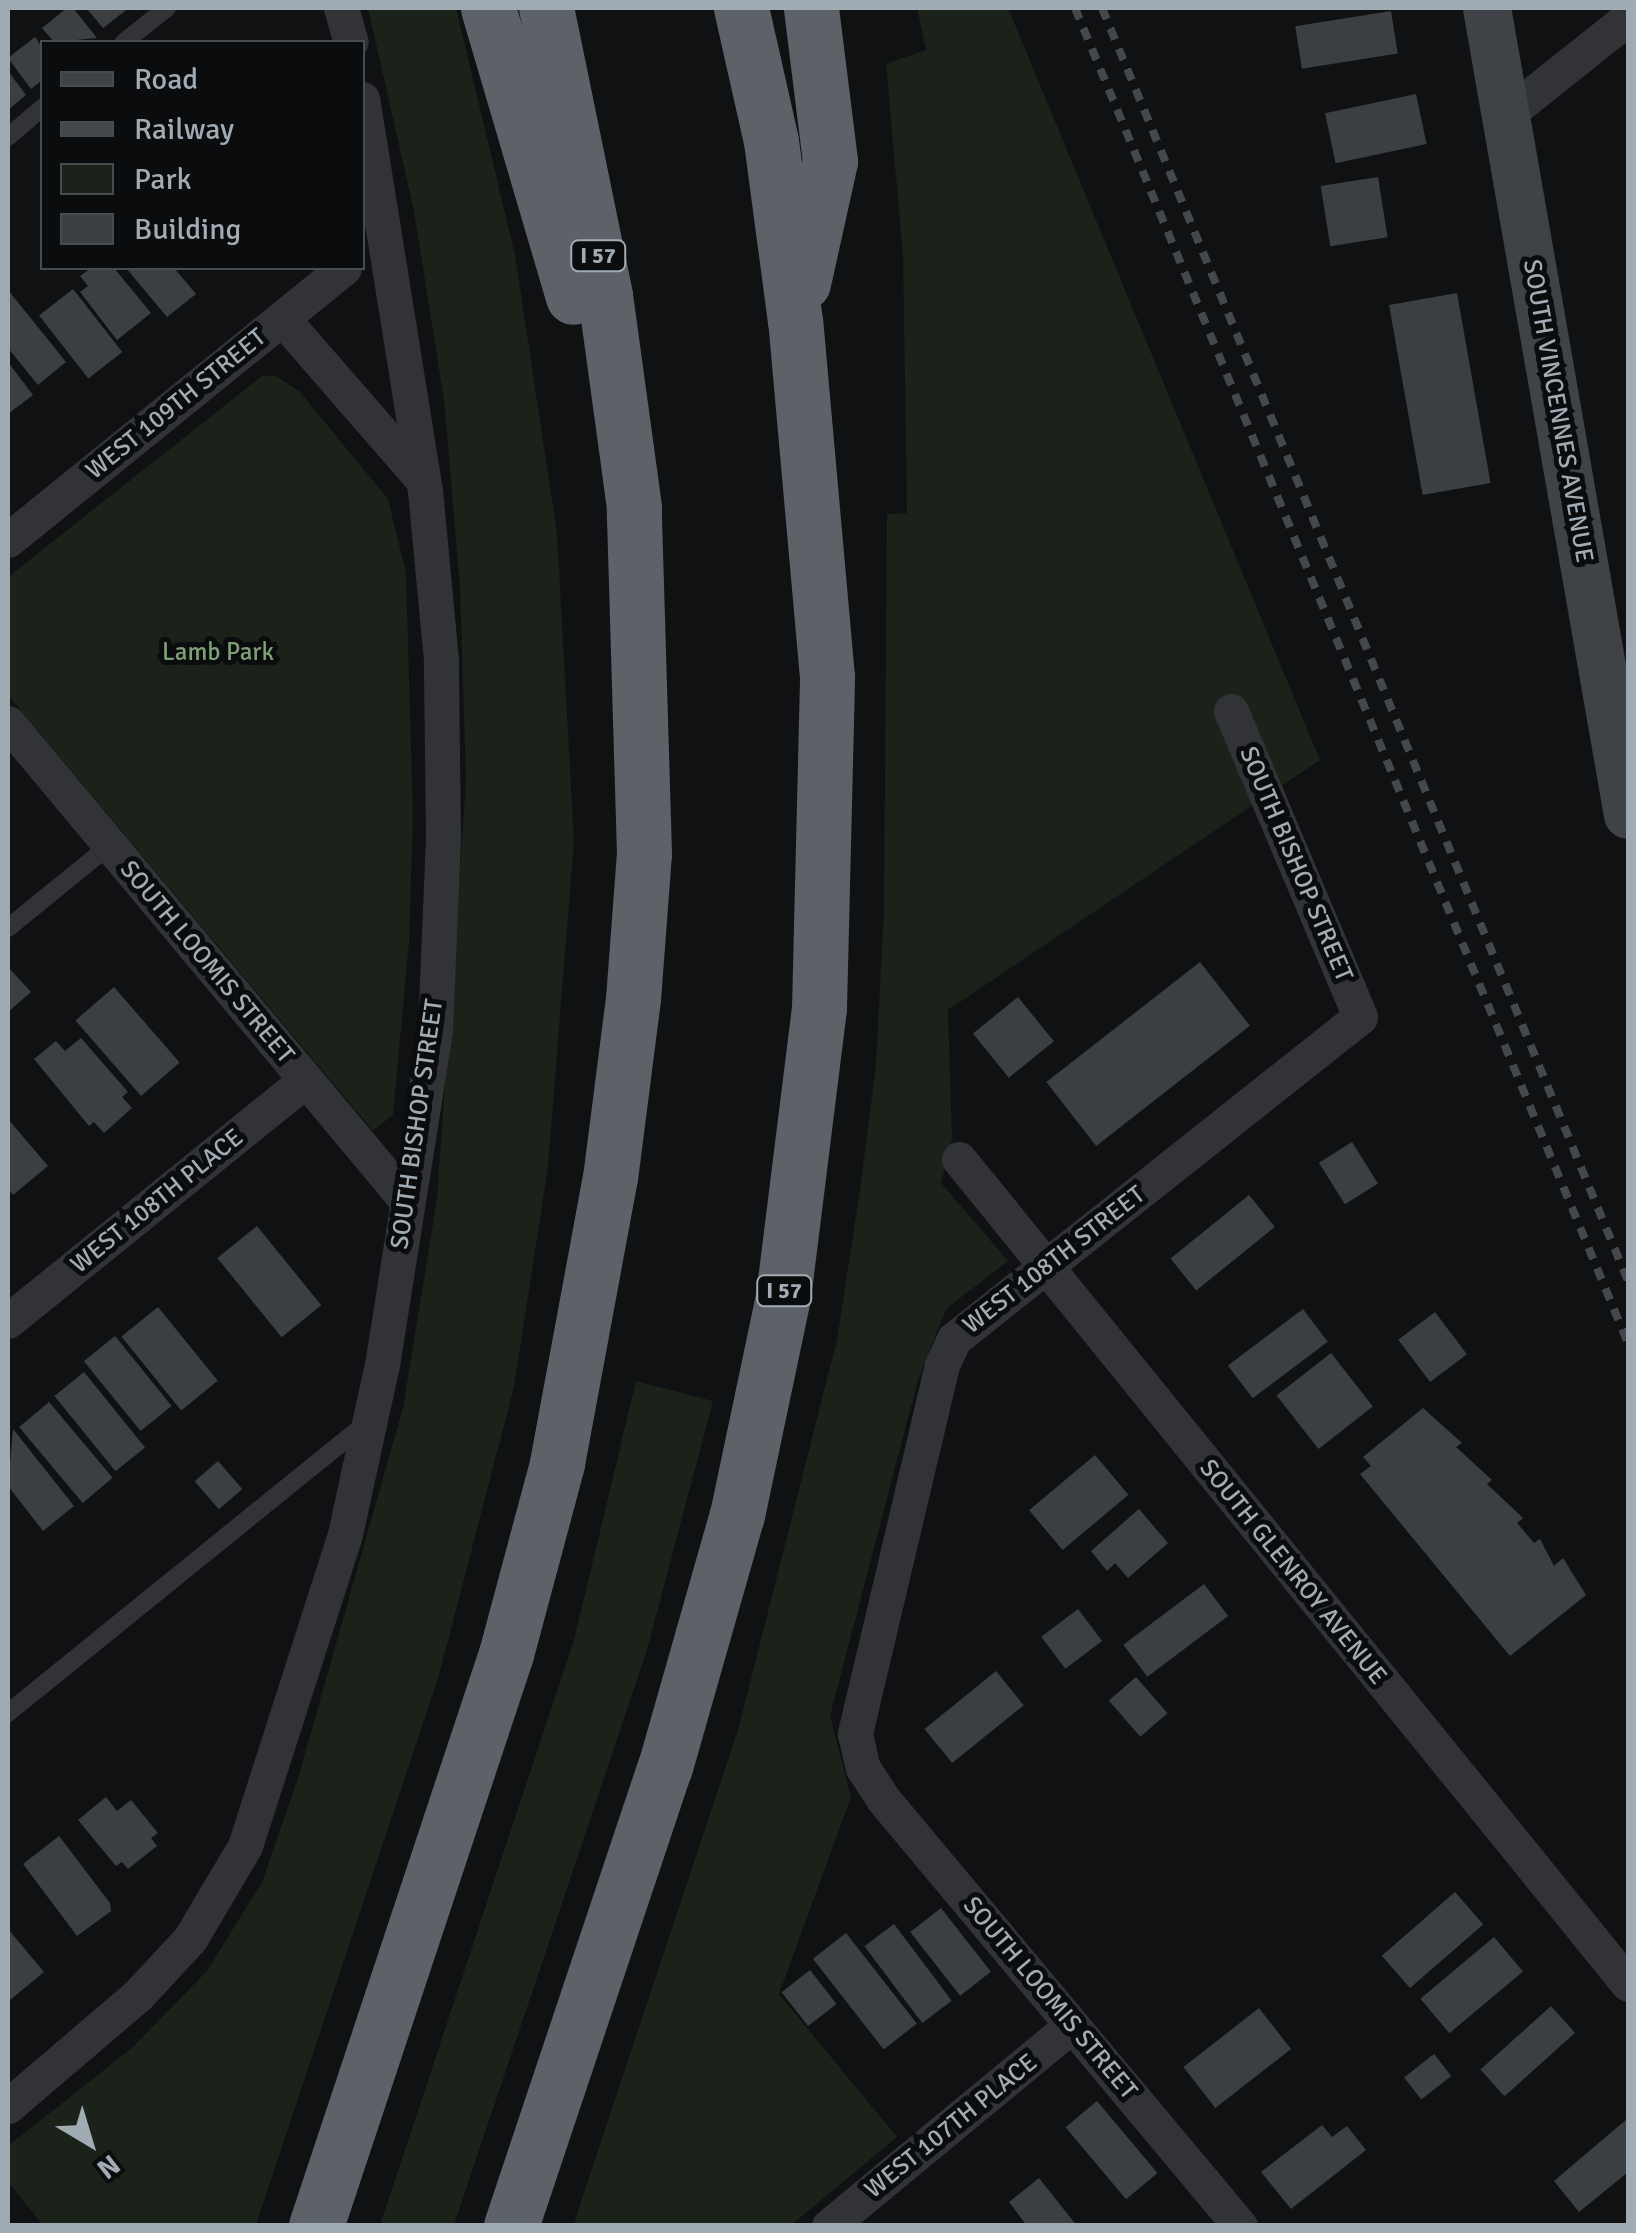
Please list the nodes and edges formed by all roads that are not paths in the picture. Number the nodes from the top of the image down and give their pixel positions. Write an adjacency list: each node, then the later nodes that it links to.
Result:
1 (167, 8): 9 (lane)
2 (341, 8): 10 (street)
3 (488, 8): 20 (highway)
4 (546, 8): 20 (highway, I 57)
5 (740, 8): 18 (highway, I 57)
6 (810, 8): 18 (highway)
7 (1487, 8): 12 (main road, SOUTH VINCENNES AVENUE)
8 (1628, 18): 12 (street)
9 (127, 40)
10 (350, 40)
11 (40, 110): 14 (lane)
12 (1506, 115): 24 (main road, SOUTH VINCENNES AVENUE)
13 (365, 132): 15 (street, SOUTH BISHOP STREET)
14 (8, 137)
15 (375, 242): 19 (street, SOUTH BISHOP STREET)
16 (342, 270): 17 (street, WEST 109TH STREET)
17 (282, 318): 19 (street); 21 (street, WEST 109TH STREET)
18 (796, 321): 40 (highway, I 57)
19 (424, 481): 30 (street, SOUTH BISHOP STREET)
20 (634, 506): 39 (highway, I 57)
21 (8, 540)
22 (1231, 711): 27 (street, SOUTH BISHOP STREET)
23 (8, 723): 25 (street, SOUTH LOOMIS STREET)
24 (1628, 814)
25 (110, 845): 26 (lane); 28 (street, SOUTH LOOMIS STREET)
26 (8, 928)
27 (1360, 1016): 31 (street, WEST 108TH STREET)
28 (306, 1080): 30 (street, SOUTH LOOMIS STREET); 32 (street, WEST 108TH PLACE)
29 (959, 1159): 31 (street, SOUTH GLENROY AVENUE)
30 (407, 1201): 33 (street, SOUTH BISHOP STREET)
31 (1045, 1268): 35 (street, WEST 108TH STREET); 36 (street, SOUTH GLENROY AVENUE)
32 (8, 1321)
33 (370, 1420): 34 (lane); 38 (street, SOUTH BISHOP STREET)
34 (8, 1713)
35 (863, 1768): 37 (street, SOUTH LOOMIS STREET)
36 (1628, 1984)
37 (1072, 2026): 41 (street, WEST 107TH PLACE); 42 (street, SOUTH LOOMIS STREET)
38 (8, 2106)
39 (316, 2226)
40 (511, 2226)
41 (829, 2226)
42 (1240, 2226)

